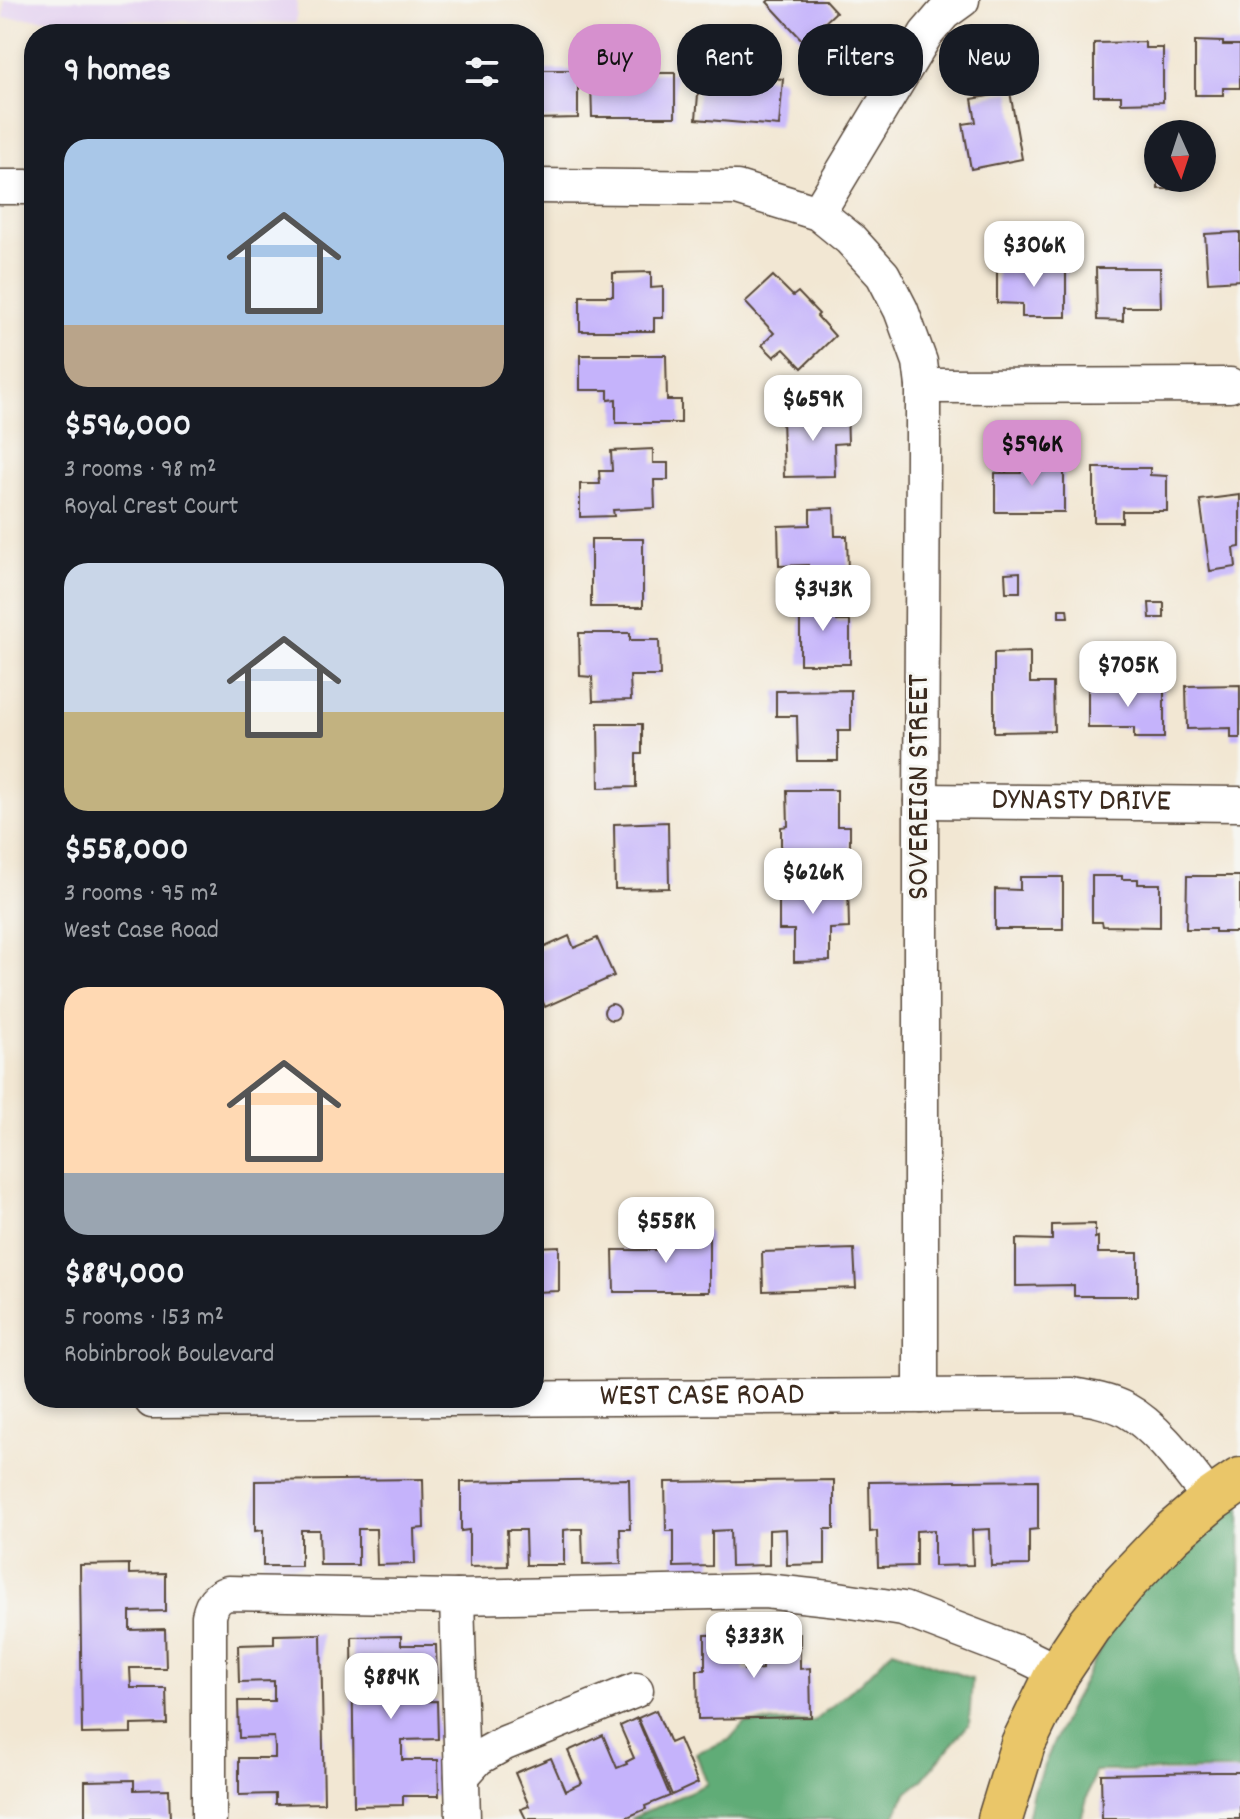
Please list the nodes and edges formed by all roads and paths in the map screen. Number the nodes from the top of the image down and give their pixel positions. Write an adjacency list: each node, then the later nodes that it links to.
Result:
1 (946, 4): 5 (street)
2 (544, 186): 5 (street)
3 (0, 187): 4 (street)
4 (24, 187)
5 (818, 213): 7 (street, SOVEREIGN STREET)
6 (1230, 385): 7 (street)
7 (923, 386): 8 (street, SOVEREIGN STREET)
8 (921, 801): 9 (street, DYNASTY DRIVE); 10 (street, SOVEREIGN STREET)
9 (1240, 804)
10 (921, 1396): 11 (street, WEST CASE ROAD); 12 (street, WEST CASE ROAD)
11 (544, 1398)
12 (1226, 1490): 14 (main road, WEST CASE ROAD)
13 (457, 1597): 14 (street); 16 (street); 17 (street)
14 (1058, 1672): 19 (main road, WEST CASE ROAD)
15 (636, 1690): 16 (street)
16 (462, 1776): 18 (street)
17 (209, 1819)
18 (463, 1819)
19 (1000, 1819)

